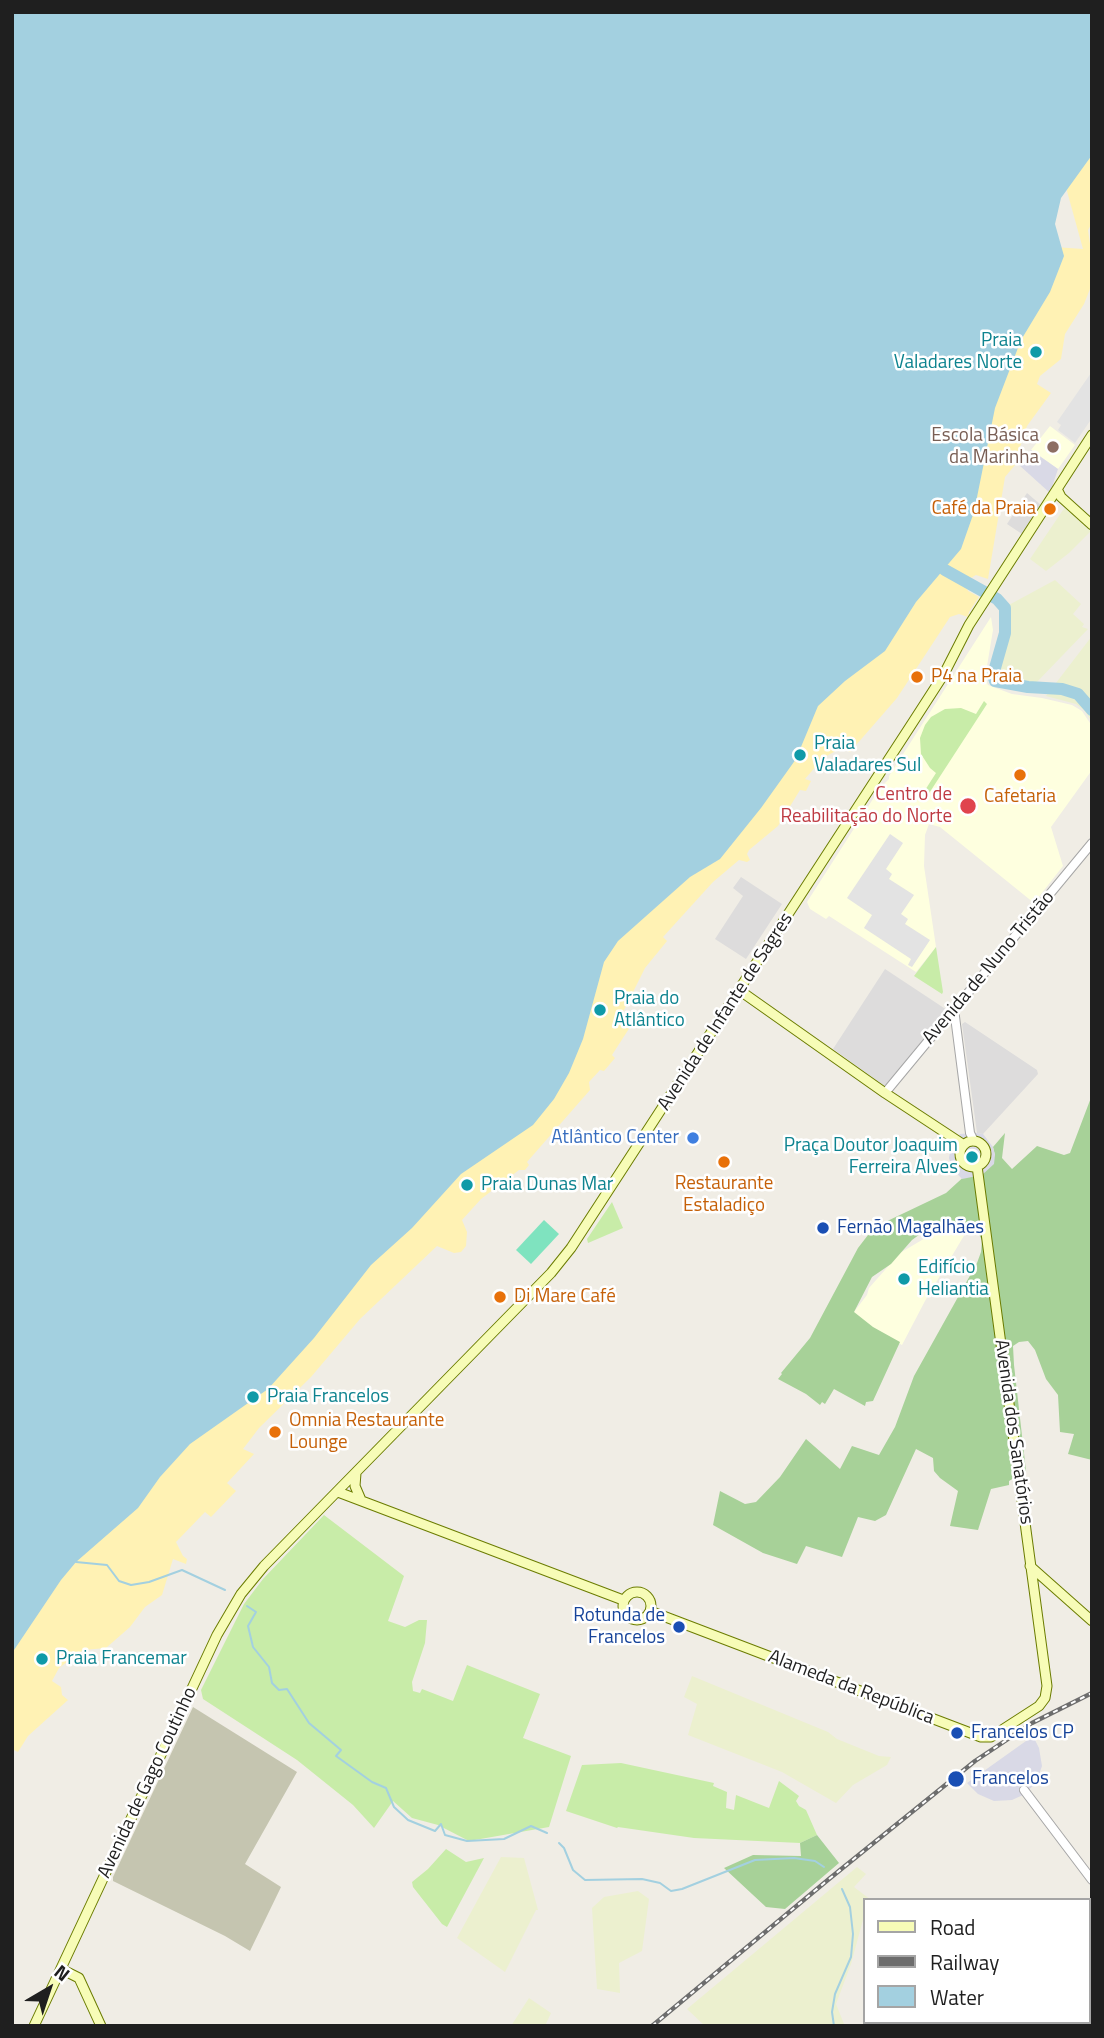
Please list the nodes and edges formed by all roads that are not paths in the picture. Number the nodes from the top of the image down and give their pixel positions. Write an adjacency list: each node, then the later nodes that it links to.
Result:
1 (1092, 435): 2 (main road, Avenida de Infante de Sagres)
2 (1058, 489): 3 (main road); 5 (main road, Avenida de Infante de Sagres)
3 (1092, 525)
4 (1092, 843): 6 (street, Avenida de Nuno Tristão)
5 (739, 990): 7 (main road); 11 (main road, Avenida de Infante de Sagres)
6 (954, 1009): 7 (street, Avenida de Nuno Tristão); 8 (street, Avenida dos Sanatórios)
7 (885, 1093): 9 (main road)
8 (974, 1141): 9 (main road); 10 (main road, Avenida dos Sanatórios)
9 (964, 1145): 10 (main road, Avenida dos Sanatórios)
10 (976, 1166): 14 (main road, Avenida dos Sanatórios)
11 (356, 1474): 12 (main road, Avenida de Infante de Sagres); 13 (main road)
12 (338, 1492): 13 (main road); 23 (main road, Avenida de Gago Coutinho)
13 (361, 1500): 17 (main road)
14 (1030, 1566): 15 (main road); 16 (main road, Avenida dos Sanatórios)
15 (1050, 1584): 16 (main road); 19 (main road)
16 (1034, 1595): 20 (main road, Avenida dos Sanatórios)
17 (623, 1600): 18 (main road); 18 (main road)
18 (650, 1611): 20 (main road, Alameda da República)
19 (1092, 1621)
20 (1045, 1698)
21 (1024, 1790): 22 (street)
22 (1092, 1880)
23 (61, 1969): 24 (main road, Avenida de Gago Coutinho); 25 (main road)
24 (34, 2026)
25 (101, 2026)

